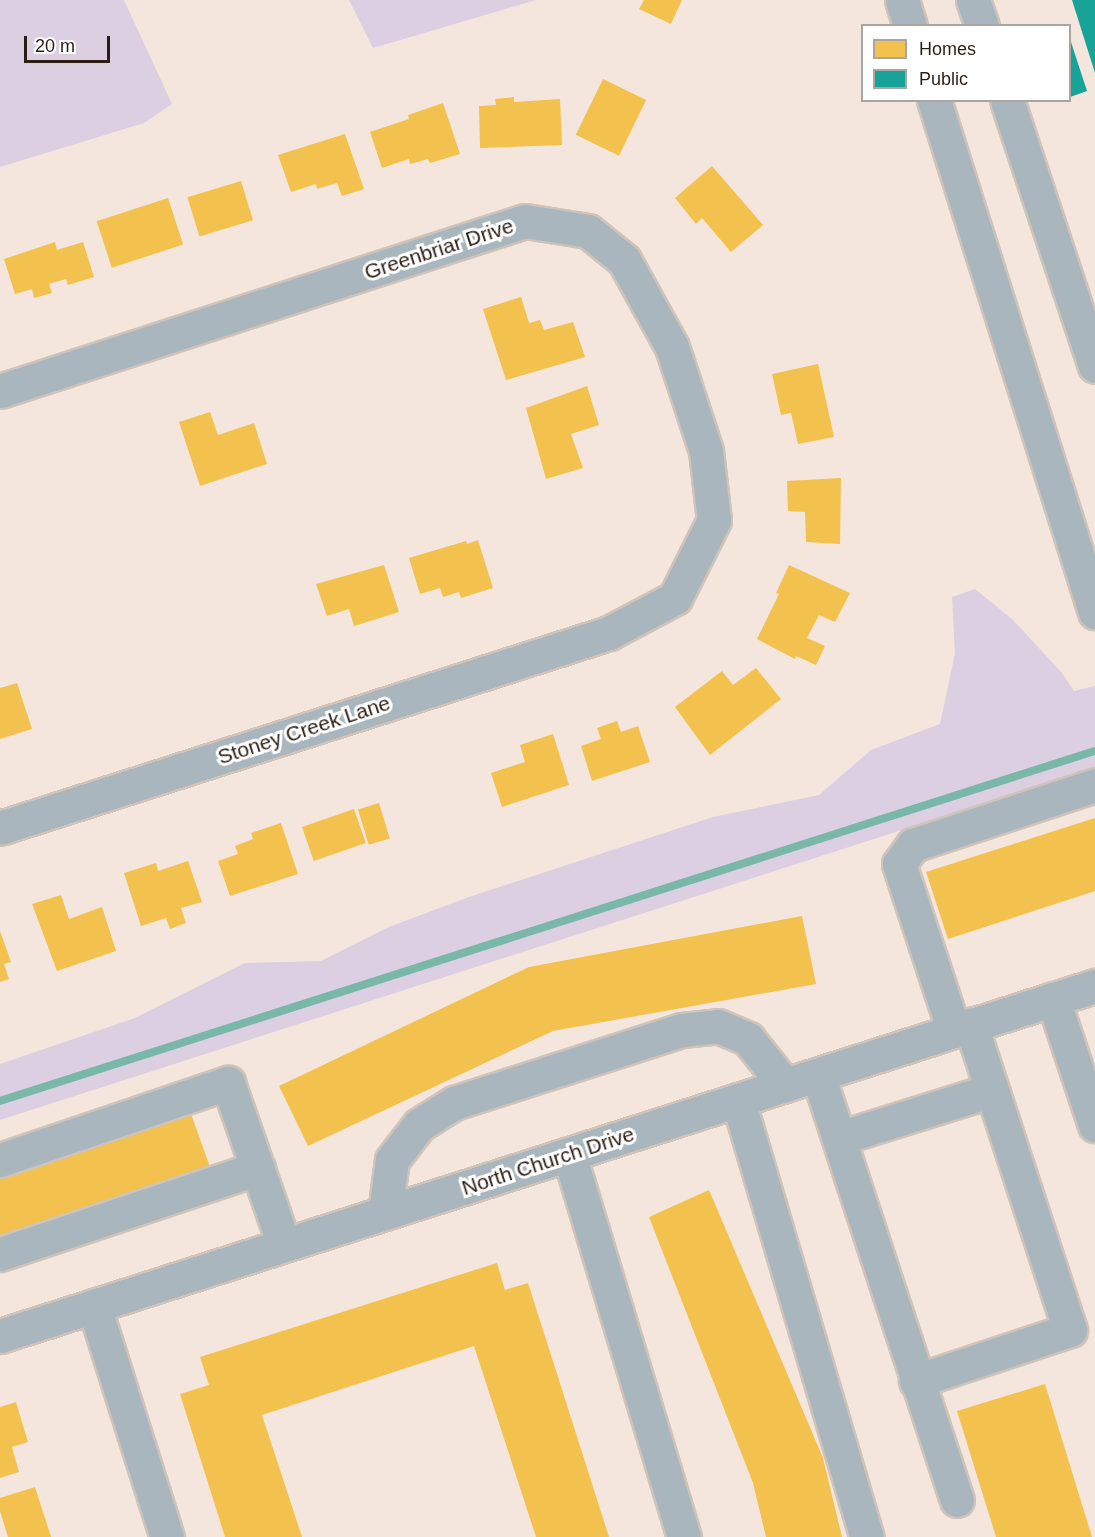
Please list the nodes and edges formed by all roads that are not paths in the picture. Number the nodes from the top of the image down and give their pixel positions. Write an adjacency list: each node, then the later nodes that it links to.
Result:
1 (902, 0): 3 (street)
2 (974, 0): 4 (street)
3 (909, 24)
4 (981, 24)
5 (935, 102): 9 (street)
6 (1008, 102): 7 (street)
7 (1093, 352)
8 (0, 391): 10 (street, Greenbriar Drive)
9 (1095, 612)
10 (609, 633): 12 (street, Stoney Creek Lane)
11 (1095, 785): 15 (street)
12 (0, 828)
13 (1095, 986): 14 (street, North Church Drive)
14 (1053, 999): 15 (street, North Church Drive); 20 (street)
15 (963, 1028): 16 (street, North Church Drive); 18 (street)
16 (818, 1075): 17 (street, North Church Drive); 21 (street)
17 (785, 1085): 19 (street, North Church Drive); 25 (street)
18 (992, 1090): 21 (street); 30 (street)
19 (738, 1100): 22 (street, North Church Drive); 34 (street)
20 (1094, 1122)
21 (839, 1138): 30 (street)
22 (569, 1154): 25 (street, North Church Drive); 33 (street)
23 (0, 1160): 24 (street)
24 (258, 1168): 26 (street); 27 (street)
25 (386, 1213): 26 (street, North Church Drive)
26 (284, 1245): 28 (street, North Church Drive)
27 (0, 1254)
28 (94, 1306): 29 (street, North Church Drive); 32 (street)
29 (3, 1325)
30 (916, 1381): 31 (street)
31 (957, 1500)
32 (167, 1537)
33 (684, 1537)
34 (867, 1537)

